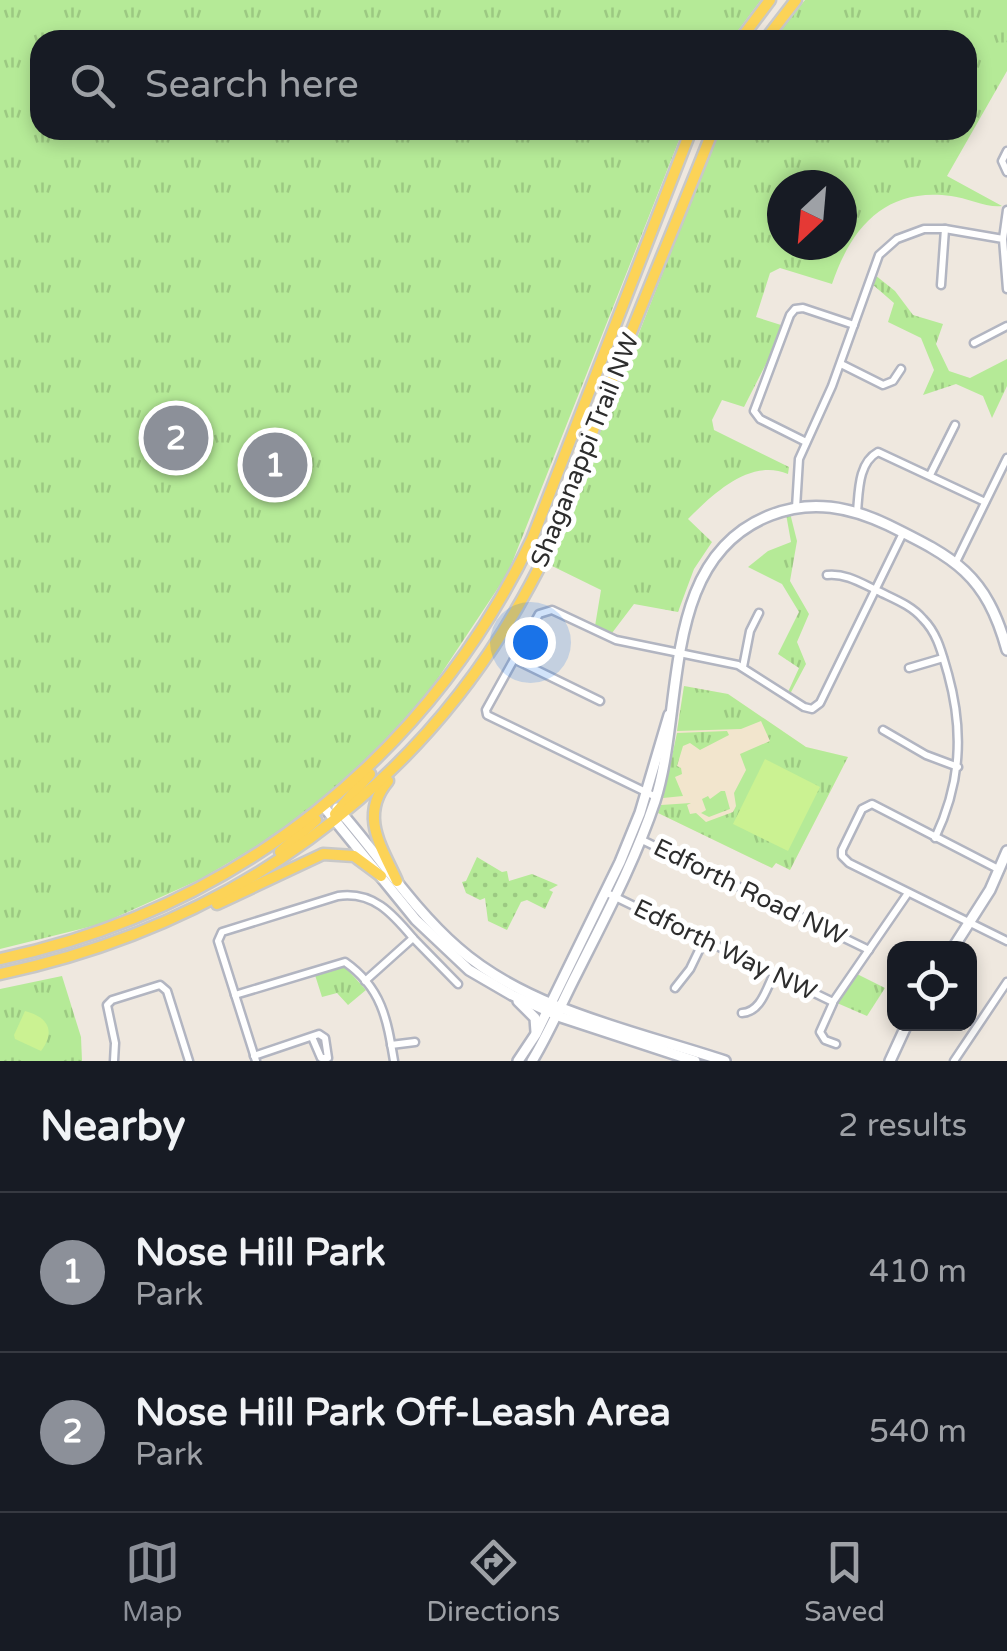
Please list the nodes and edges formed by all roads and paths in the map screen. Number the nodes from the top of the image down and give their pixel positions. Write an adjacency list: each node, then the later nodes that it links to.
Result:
1 (770, 0): 3 (main road)
2 (796, 0): 4 (main road)
3 (748, 30)
4 (772, 30)
5 (687, 140): 44 (main road, Shaganappi Trail NW)
6 (709, 140): 41 (main road, Shaganappi Trail NW)
7 (1007, 150): 8 (street)
8 (1007, 172)
9 (1007, 210): 11 (street)
10 (945, 229): 11 (street); 12 (street); 14 (street)
11 (1003, 239): 13 (street)
12 (940, 285)
13 (1007, 289)
14 (854, 325): 17 (street); 20 (street)
15 (1007, 326): 16 (street)
16 (974, 343)
17 (841, 364): 18 (street); 20 (street)
18 (901, 370)
19 (955, 425): 22 (street)
20 (806, 442): 24 (street)
21 (1007, 458): 23 (street)
22 (930, 475): 23 (street); 25 (street)
23 (985, 502): 27 (street)
24 (796, 508): 25 (street); 34 (street)
25 (857, 512): 26 (street)
26 (903, 533): 27 (street); 29 (street)
27 (956, 562): 33 (street)
28 (828, 575): 29 (street)
29 (875, 590): 32 (street); 35 (street)
30 (759, 613): 37 (street)
31 (834, 644): 32 (street)
32 (846, 650): 37 (street)
33 (1007, 650)
34 (680, 654): 36 (street); 37 (street); 43 (street)
35 (944, 658): 38 (street); 42 (street)
36 (514, 660): 39 (street); 43 (street)
37 (743, 667)
38 (908, 668)
39 (600, 701)
40 (883, 730): 42 (street)
41 (421, 739): 44 (main road, Shaganappi Trail NW); 50 (main road)
42 (958, 767): 46 (street)
43 (651, 795): 45 (street)
44 (333, 810): 49 (street); 50 (street); 53 (main road, Shaganappi Trail NW); 60 (main road, Shaganappi Trail NW)
45 (636, 837): 52 (street); 59 (street, Edforth Road NW)
46 (935, 838): 48 (street); 51 (street)
47 (1007, 850): 48 (street)
48 (1000, 870): 54 (street)
49 (382, 876): 53 (main road); 69 (street)
50 (397, 880): 71 (street)
51 (908, 893): 54 (street); 59 (street, Edforth Way NW)
52 (610, 894): 56 (street, Edforth Way NW); 66 (street); 71 (street)
53 (192, 911): 61 (main road, Shaganappi Trail NW)
54 (970, 923): 57 (street); 58 (street)
55 (412, 938): 63 (street); 65 (street); 68 (street)
56 (704, 940): 62 (street, Edforth Way NW); 67 (street)
57 (958, 941)
58 (1007, 941)
59 (869, 950): 70 (street, Edforth Way NW)
60 (0, 959)
61 (0, 974)
62 (774, 974): 70 (street, Edforth Way NW); 72 (street)
63 (365, 981): 68 (street); 79 (street)
64 (1007, 982): 89 (street)
65 (458, 984)
66 (571, 985): 71 (street); 73 (street)
67 (675, 988)
68 (235, 995): 80 (street)
69 (512, 995): 71 (street); 75 (street)
70 (833, 1002): 78 (street)
71 (554, 1009): 73 (street); 75 (street); 85 (street); 86 (street)
72 (742, 1013)
73 (593, 1017): 87 (street)
74 (903, 1031): 88 (street)
75 (536, 1034): 84 (street)
76 (312, 1037): 80 (street)
77 (415, 1042): 79 (street)
78 (836, 1044)
79 (391, 1045): 83 (street)
80 (255, 1058)
81 (114, 1061): 82 (street)
82 (189, 1061)
83 (394, 1061)
84 (518, 1061)
85 (532, 1061)
86 (695, 1061)
87 (725, 1061)
88 (890, 1061)
89 (954, 1061)

